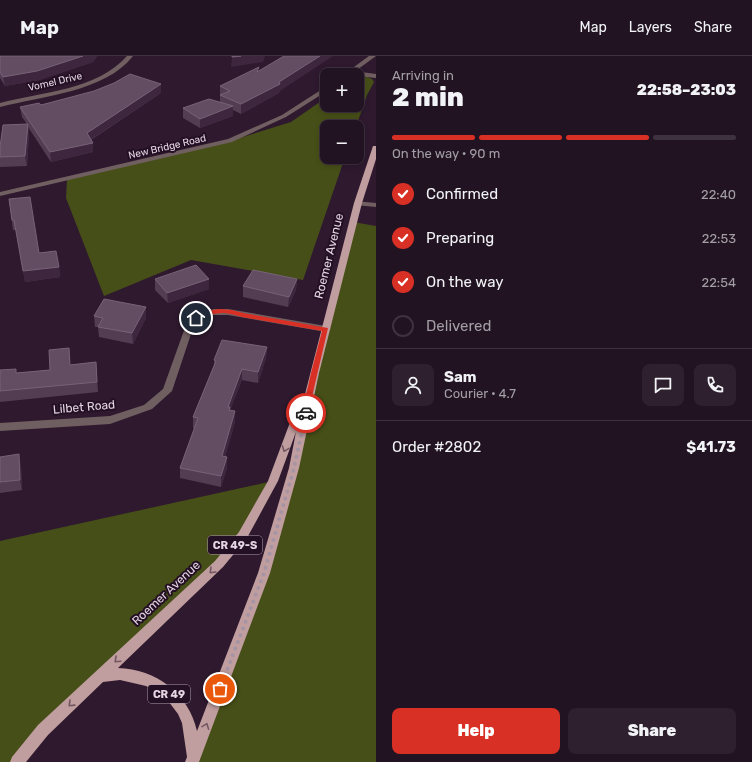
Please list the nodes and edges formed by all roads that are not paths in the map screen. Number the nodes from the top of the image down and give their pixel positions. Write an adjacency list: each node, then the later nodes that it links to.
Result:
1 (130, 56): 7 (street, Vomel Drive)
2 (373, 56): 3 (street)
3 (357, 68)
4 (364, 74): 5 (street)
5 (376, 76)
6 (320, 93): 9 (street, New Bridge Road)
7 (0, 105)
8 (376, 148): 10 (main road, Roemer Avenue / CR 49-S)
9 (0, 194)
10 (358, 203): 11 (street); 12 (main road, Roemer Avenue / CR 49-S)
11 (376, 205)
12 (326, 329): 13 (main road, Roemer Avenue / CR 49-S); 14 (street, Lilbet Road)
13 (314, 373): 15 (main road, Roemer Avenue / CR 49-S, one-way to 15); 17 (main road, Roemer Avenue / CR 49-S, one-way to 13)
14 (0, 427)
15 (99, 677): 16 (main road, Roemer Avenue, one-way to 16); 17 (main road, CR 49)
16 (17, 762)
17 (191, 762)

